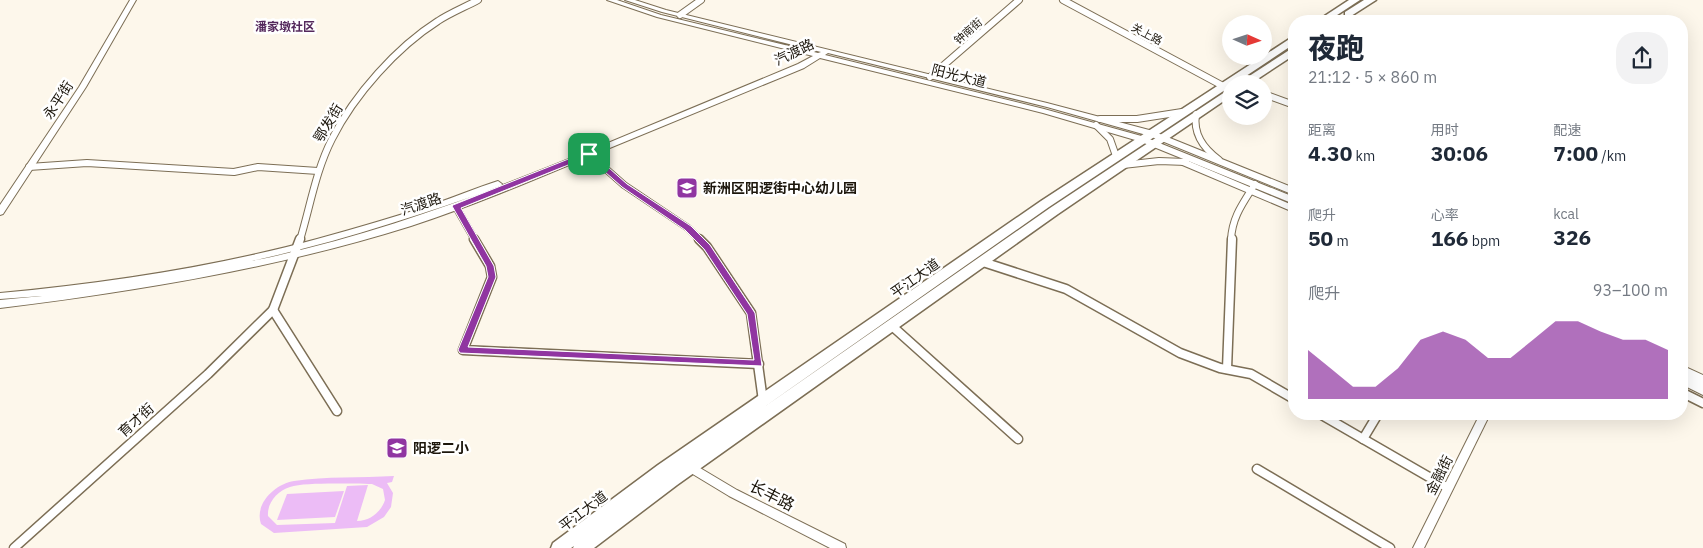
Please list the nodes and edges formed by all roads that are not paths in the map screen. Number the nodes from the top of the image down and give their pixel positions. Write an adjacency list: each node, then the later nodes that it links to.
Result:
1 (133, 0): 33 (street, 永平街)
2 (478, 0): 34 (street, 鄂发街)
3 (610, 0): 14 (street, 阳光大道)
4 (628, 0): 10 (street, 阳光大道)
5 (701, 0): 10 (street)
6 (1019, 0): 18 (street, 钟南街)
7 (1062, 0): 19 (street, 关上路)
8 (1355, 0): 11 (highway)
9 (1370, 0): 12 (highway)
10 (680, 15): 14 (street, 阳光大道)
11 (1331, 15)
12 (1346, 15)
13 (1288, 43): 16 (highway, 平江大道)
14 (819, 53): 18 (street, 阳光大道); 26 (street, 阳光大道); 28 (street, 汽渡路); 41 (street, 汽渡路)
15 (1288, 54): 17 (highway)
16 (1245, 75)
17 (1256, 75)
18 (930, 77): 26 (street, 阳光大道)
19 (1222, 85)
20 (1222, 91): 24 (highway, 平江大道)
21 (1222, 92): 25 (highway, 平江大道)
22 (1272, 97): 23 (street)
23 (1288, 103)
24 (1182, 112): 26 (street); 27 (highway, 平江大道)
25 (1196, 114): 27 (highway, 平江大道); 31 (street)
26 (1097, 122): 27 (street, 阳光大道); 29 (street)
27 (1152, 138): 29 (highway, 平江大道); 31 (main road, 阳光大道); 32 (main road, 阳光大道)
28 (589, 154): 38 (street, 汽渡路); 47 (street)
29 (1119, 160): 30 (street); 42 (highway, 平江大道); 55 (highway, 平江大道)
30 (1183, 162): 32 (street); 35 (street)
31 (1220, 162): 36 (main road, 阳光大道)
32 (1210, 165): 35 (main road, 阳光大道)
33 (29, 167): 34 (street); 40 (street, 永平街)
34 (318, 171): 41 (street, 鄂发街)
35 (1253, 187): 37 (main road, 阳光大道); 39 (street); 48 (street)
36 (1288, 190)
37 (1288, 199)
38 (456, 206): 41 (street, 汽渡路); 47 (street)
39 (1288, 206)
40 (0, 212)
41 (295, 250): 43 (street, 汽渡路); 44 (street, 汽渡路); 45 (street, 鄂发街)
42 (983, 262): 46 (highway, 平江大道); 48 (street)
43 (0, 296)
44 (0, 304)
45 (273, 310): 57 (street); 66 (street, 育才街)
46 (892, 326): 61 (street); 63 (highway, 平江大道)
47 (759, 364): 55 (street)
48 (1227, 369): 53 (street)
49 (1688, 372): 50 (main road)
50 (1703, 380)
51 (1688, 382): 52 (main road)
52 (1703, 390)
53 (1288, 395)
54 (1688, 396): 56 (street)
55 (763, 401): 67 (highway, 平江大道)
56 (1703, 403)
57 (337, 411)
58 (1330, 420): 62 (street)
59 (1374, 420): 62 (street)
60 (1482, 420): 65 (street, 金融街)
61 (1018, 439)
62 (1363, 439): 65 (street)
63 (690, 467): 68 (highway, 平江大道); 69 (street, 长丰路)
64 (1257, 469): 70 (street)
65 (1448, 488): 71 (street, 金融街)
66 (14, 548)
67 (559, 548)
68 (581, 548)
69 (840, 548)
70 (1390, 548)
71 (1418, 548)

